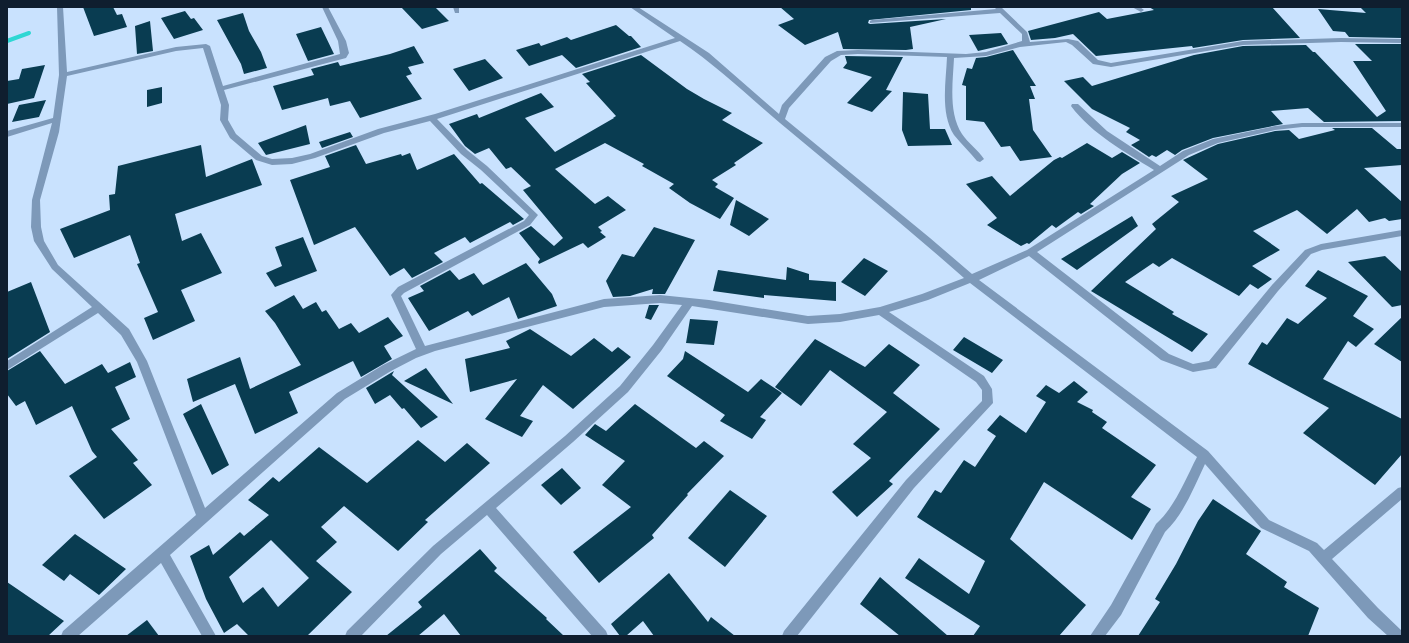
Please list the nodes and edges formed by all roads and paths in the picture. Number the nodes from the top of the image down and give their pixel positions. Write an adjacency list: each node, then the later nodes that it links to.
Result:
1 (60, 7): 10 (street)
2 (325, 7): 11 (street)
3 (633, 7): 6 (street)
4 (999, 9): 5 (street); 8 (street)
5 (872, 22)
6 (681, 38): 13 (street); 15 (street)
7 (1402, 41): 8 (street)
8 (1020, 45): 9 (street)
9 (951, 55): 15 (street); 18 (street)
10 (63, 75): 11 (street); 14 (street)
11 (220, 90): 13 (street)
12 (1075, 106): 19 (street)
13 (432, 118): 26 (street)
14 (57, 119): 17 (street); 24 (street)
15 (781, 120): 22 (street)
16 (1402, 125): 19 (street)
17 (7, 134)
18 (980, 159)
19 (1160, 170): 21 (street)
20 (1402, 233): 21 (street)
21 (1030, 252): 22 (street)
22 (972, 279): 25 (street); 28 (street)
23 (690, 302): 25 (street); 26 (street); 30 (street)
24 (99, 308): 27 (street); 31 (street)
25 (880, 311): 38 (street)
26 (422, 351): 31 (street)
27 (7, 366)
28 (1204, 455): 33 (street); 39 (street)
29 (1402, 492): 33 (street)
30 (488, 507): 36 (street); 37 (street)
31 (203, 517): 32 (street)
32 (162, 553): 34 (street); 35 (street)
33 (1323, 558): 40 (street)
34 (68, 636)
35 (209, 636)
36 (352, 636)
37 (601, 636)
38 (789, 636)
39 (1097, 636)
40 (1398, 636)

